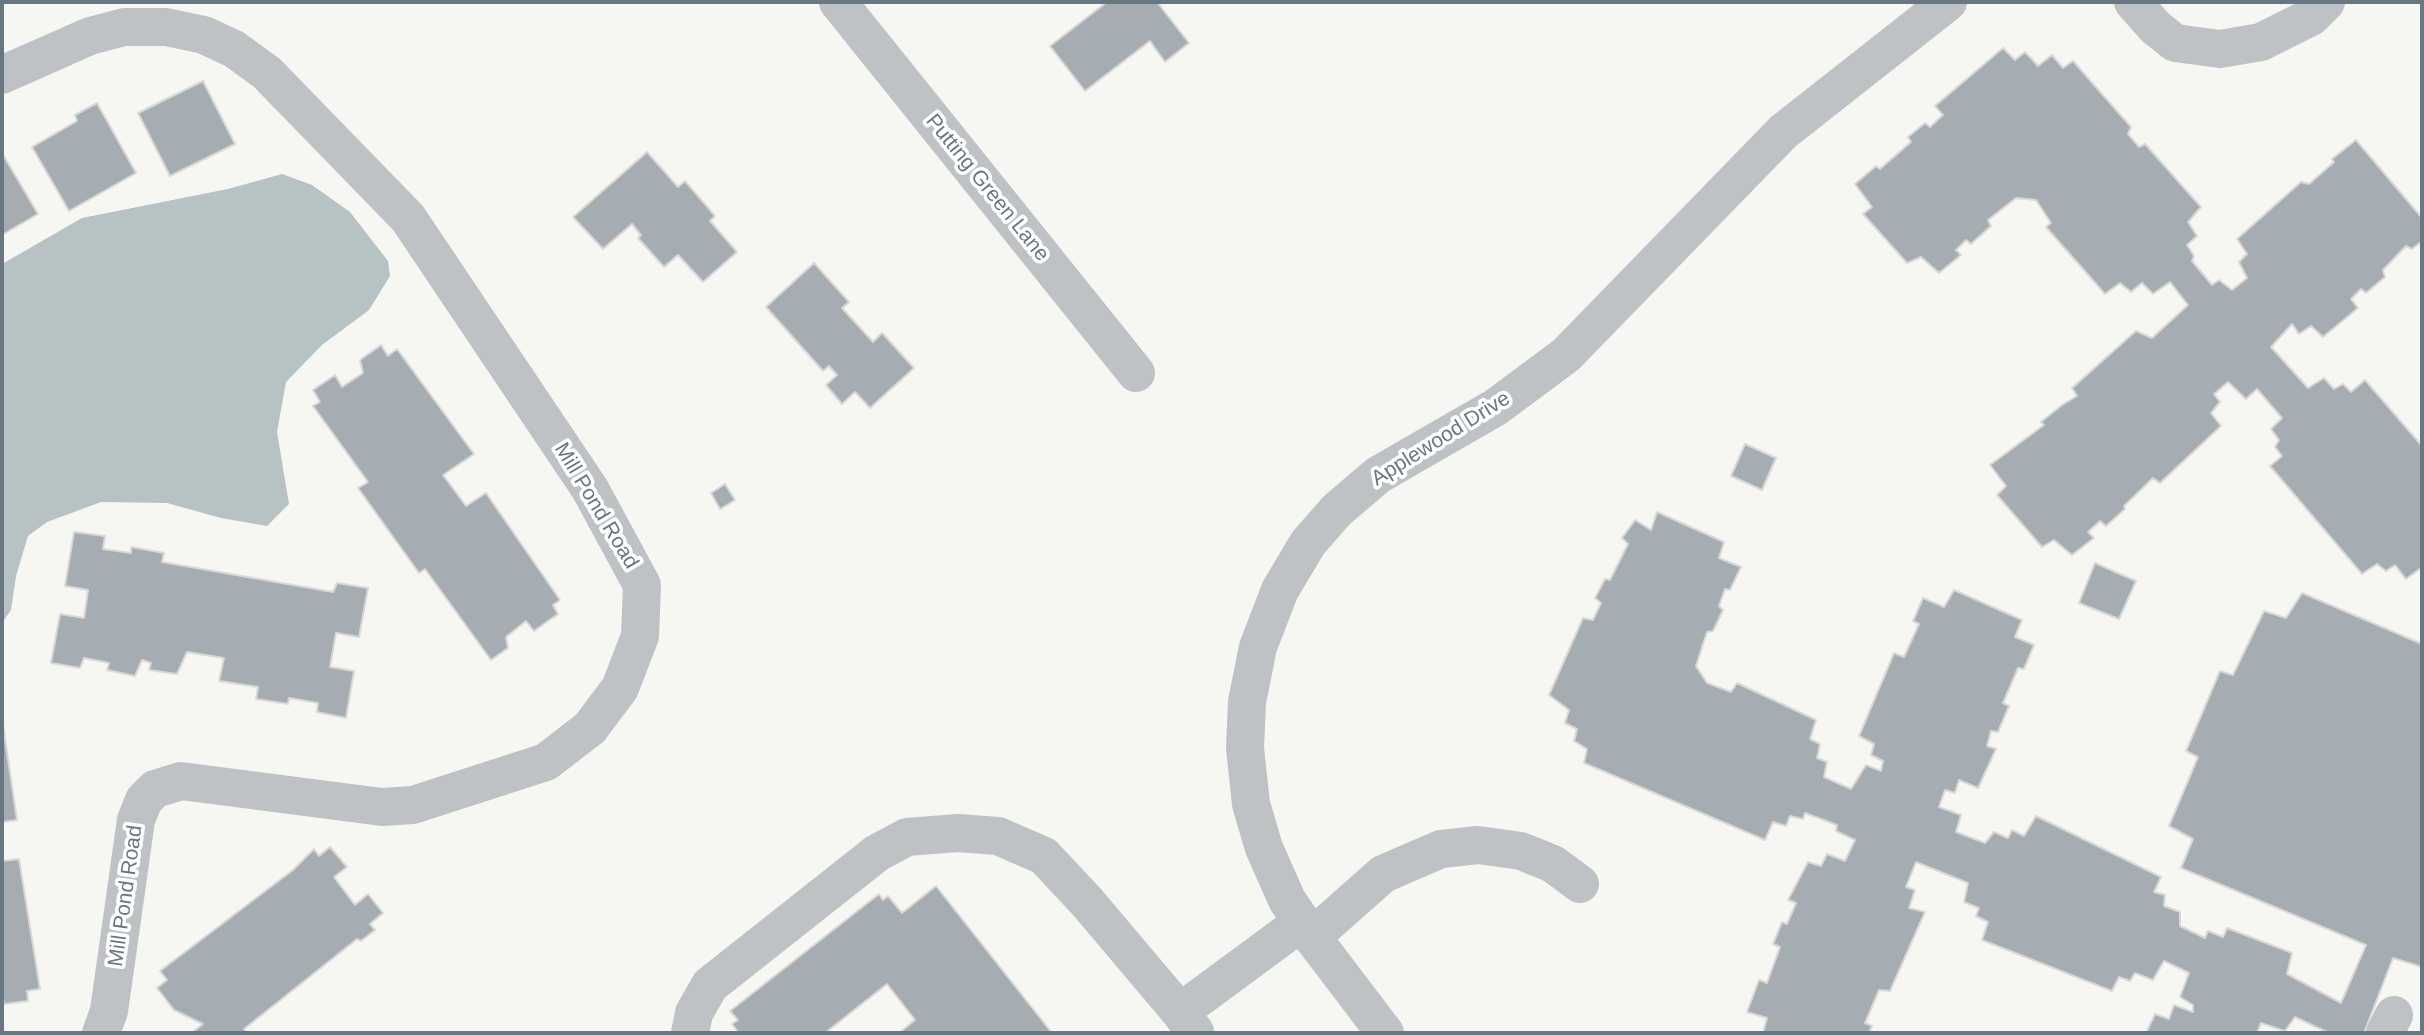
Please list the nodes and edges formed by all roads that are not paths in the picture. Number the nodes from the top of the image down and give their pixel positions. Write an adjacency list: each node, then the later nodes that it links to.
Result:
1 (1948, 2): 8 (street, Applewood Drive)
2 (2133, 2): 3 (street)
3 (2326, 2)
4 (846, 5): 6 (street, Putting Green Lane)
5 (2, 75): 10 (street, Mill Pond Road)
6 (1136, 373)
7 (1580, 884): 8 (street)
8 (1307, 930): 9 (street); 12 (street, Applewood Drive)
9 (1188, 1023): 11 (street)
10 (101, 1033)
11 (690, 1033)
12 (1385, 1033)

